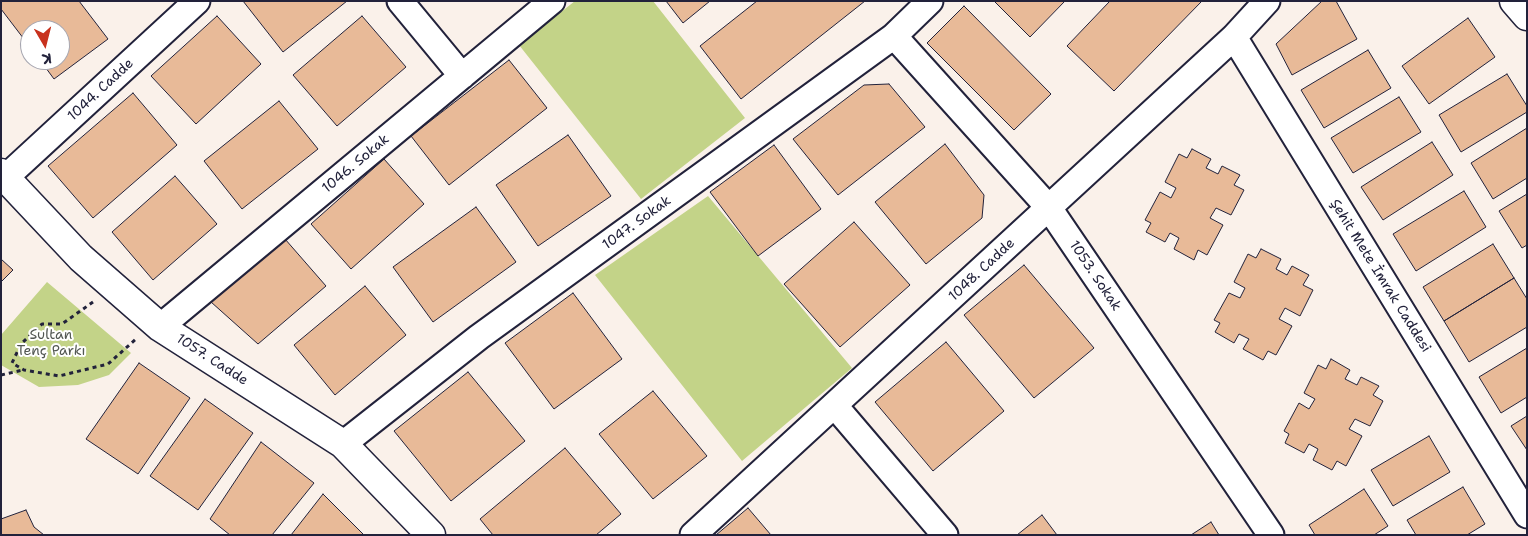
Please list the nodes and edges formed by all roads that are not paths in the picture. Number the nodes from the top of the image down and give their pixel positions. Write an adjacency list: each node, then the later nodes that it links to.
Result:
1 (198, 1): 11 (street, 1044. Cadde)
2 (400, 1): 10 (street)
3 (552, 1): 10 (street, 1046. Sokak)
4 (930, 1): 8 (street, 1047. Sokak)
5 (1267, 1): 9 (street, 1048. Cadde)
6 (1514, 1): 7 (street)
7 (1527, 16)
8 (894, 36): 12 (street, 1053. Sokak); 15 (street, 1047. Sokak)
9 (1234, 37): 12 (street, 1048. Cadde); 16 (street, Şehit Mete İmrak Caddesi)
10 (462, 76): 13 (street, 1046. Sokak)
11 (3, 176): 13 (street, 1057. Cadde)
12 (1049, 208): 14 (street, 1048. Cadde); 20 (street, 1053. Sokak)
13 (158, 324): 15 (street, 1057. Cadde)
14 (835, 406): 18 (street, 1048. Cadde); 19 (street)
15 (343, 444): 17 (street, 1057. Cadde)
16 (1527, 516)
17 (431, 535)
18 (693, 535)
19 (945, 535)
20 (1272, 535)

